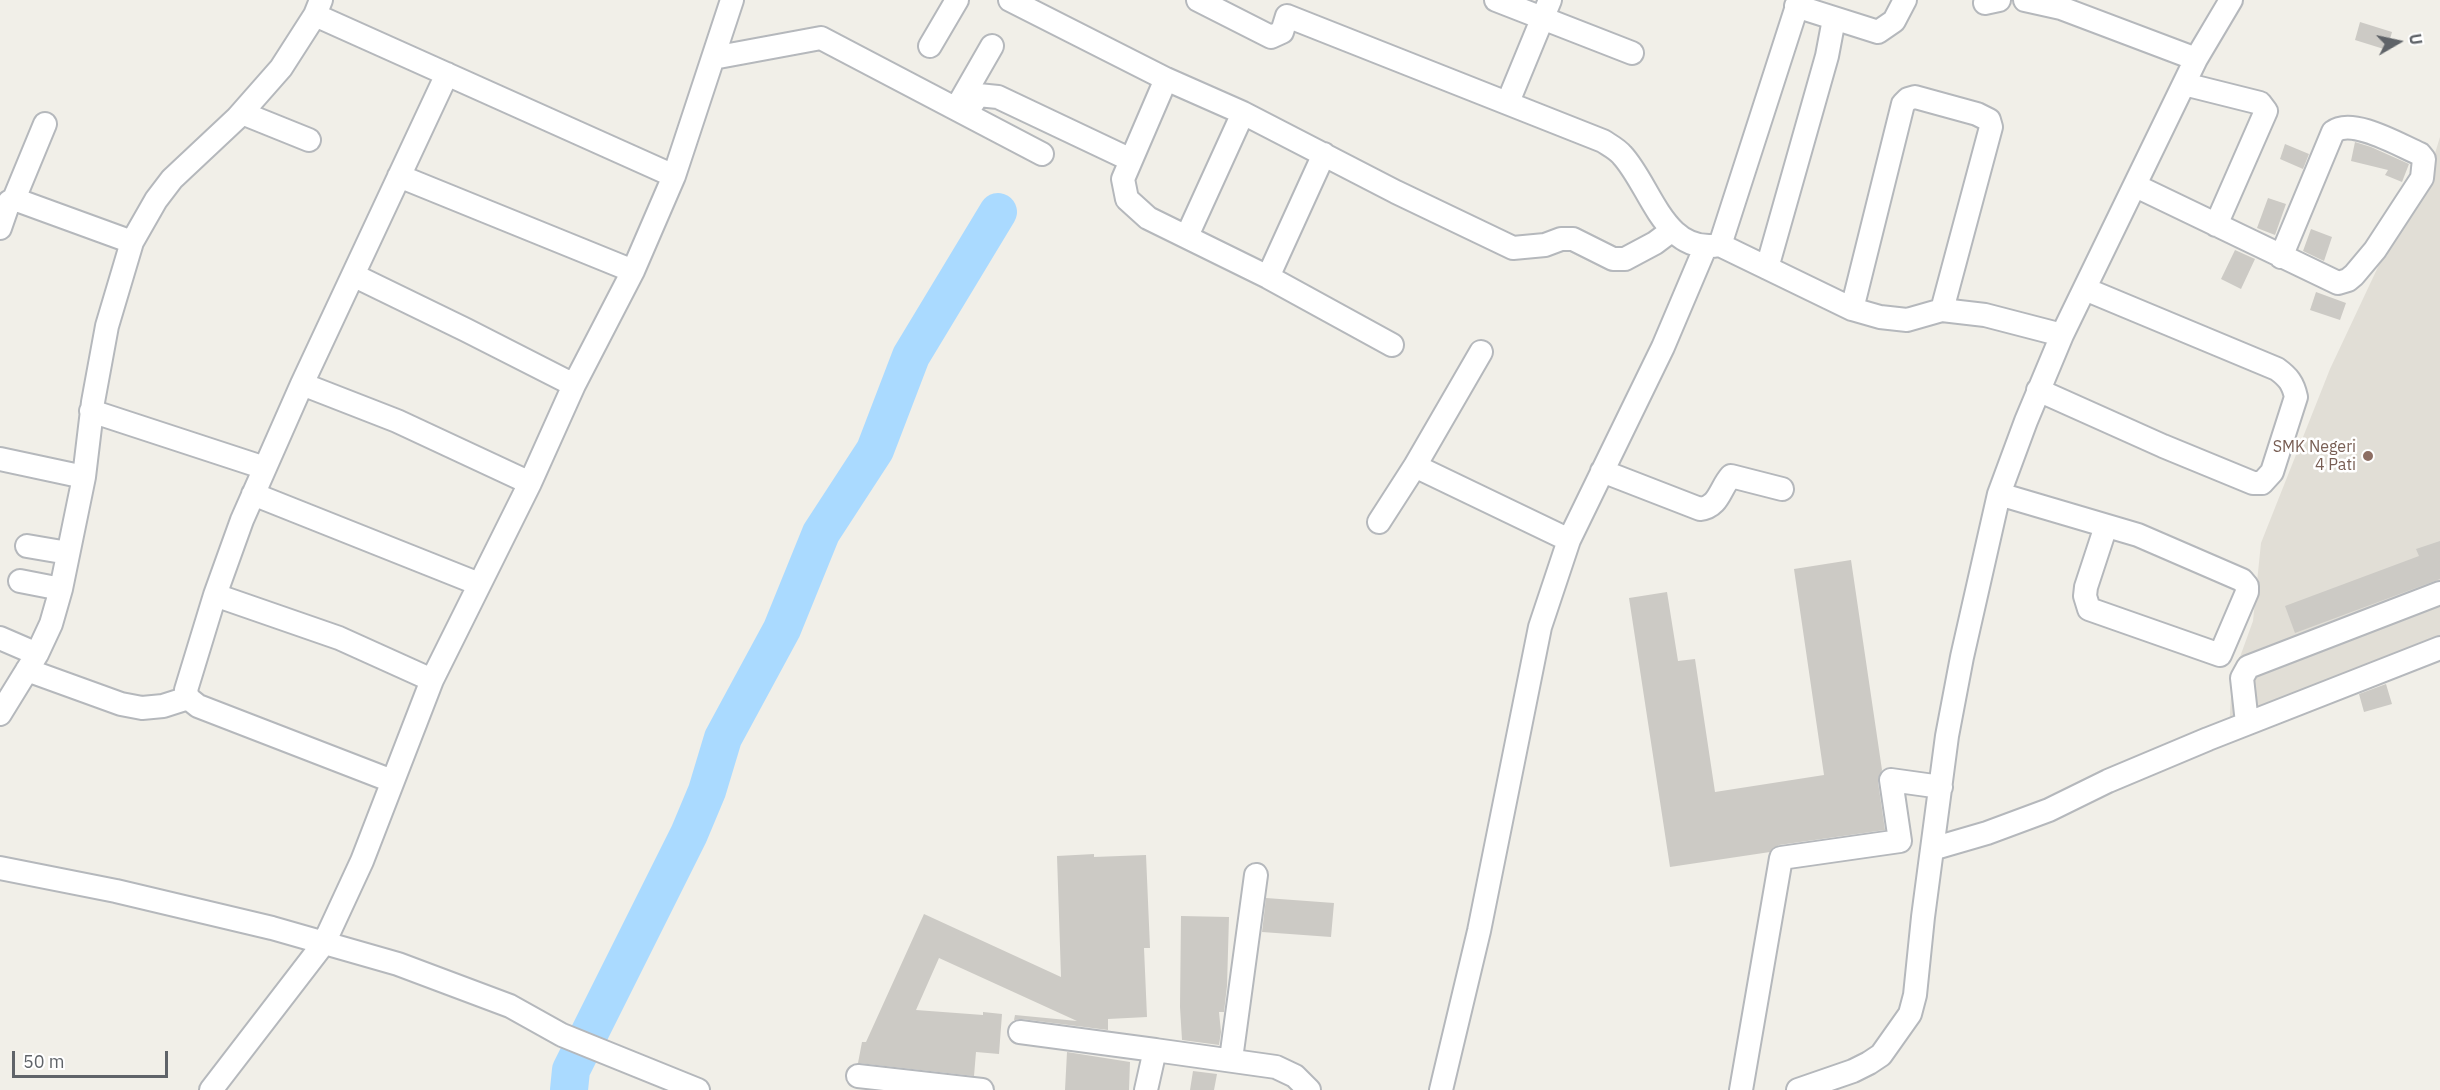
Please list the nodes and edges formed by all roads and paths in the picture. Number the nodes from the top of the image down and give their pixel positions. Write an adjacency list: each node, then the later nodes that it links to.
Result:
1 (732, 0): 17 (street)
2 (957, 0): 14 (street)
3 (1010, 0): 20 (street)
4 (1496, 0): 12 (street)
5 (1905, 0): 13 (street)
6 (2025, 0): 18 (street)
7 (2231, 0): 18 (street)
8 (1206, 2): 11 (street)
9 (1797, 3): 13 (street); 40 (street)
10 (318, 8): 19 (street); 24 (street)
11 (1290, 8): 22 (street)
12 (1546, 9): 16 (street); 22 (street)
13 (1834, 19): 42 (street)
14 (930, 46)
15 (992, 46): 23 (street)
16 (1632, 53)
17 (713, 58): 23 (street); 32 (street)
18 (2196, 59): 21 (street)
19 (447, 74): 31 (street); 32 (street)
20 (1166, 79): 25 (street); 30 (street)
21 (2184, 84): 33 (street); 35 (street)
22 (1508, 102): 37 (street)
23 (961, 111): 28 (street); 30 (street)
24 (242, 113): 27 (street); 39 (street)
25 (1244, 113): 29 (street); 38 (street)
26 (45, 124): 34 (street)
27 (309, 140)
28 (1042, 154)
29 (1324, 154): 37 (street); 45 (street)
30 (1131, 160): 38 (street)
31 (399, 176): 43 (street); 44 (street)
32 (674, 176): 43 (street)
33 (2136, 186): 35 (street); 46 (street)
34 (14, 199): 36 (street); 39 (street)
35 (2216, 225): 41 (street)
36 (0, 228)
37 (1671, 231): 40 (street)
38 (1187, 236): 45 (street)
39 (128, 240): 55 (street)
40 (1712, 246): 42 (street); 59 (street)
41 (2282, 257): 41 (street)
42 (1767, 268): 47 (street)
43 (633, 271): 53 (street)
44 (352, 275): 52 (street); 53 (street)
45 (1268, 277): 50 (street)
46 (2085, 289): 49 (street); 54 (street)
47 (1852, 309): 48 (street); 48 (street)
48 (1942, 310): 49 (street)
49 (2062, 335): 54 (street)
50 (1392, 345)
51 (1481, 351): 57 (street)
52 (302, 384): 58 (street); 61 (street)
53 (574, 385): 61 (street)
54 (2038, 390): 64 (street)
55 (92, 411): 58 (street); 60 (street)
56 (0, 459): 60 (street)
57 (1415, 466): 65 (street); 67 (street)
58 (265, 468): 63 (street)
59 (1602, 471): 62 (street); 67 (street)
60 (84, 477): 69 (street)
61 (530, 483): 71 (street)
62 (1782, 489)
63 (253, 494): 71 (street); 74 (street)
64 (1999, 494): 66 (street); 83 (street)
65 (1379, 522)
66 (2106, 526): 66 (street)
67 (1569, 540): 97 (street)
68 (27, 546): 69 (street)
69 (68, 553): 72 (street)
70 (20, 580): 72 (street)
71 (479, 584): 78 (street)
72 (61, 589): 77 (street)
73 (2440, 593): 81 (street)
74 (215, 595): 78 (street); 79 (street)
75 (0, 638): 77 (street)
76 (2440, 648): 81 (street)
77 (32, 662): 79 (street); 80 (street)
78 (432, 680): 82 (street)
79 (188, 698): 82 (street)
80 (0, 714)
81 (2247, 723): 84 (street)
82 (392, 781): 87 (street)
83 (1941, 787): 84 (street); 98 (street)
84 (1932, 849): 99 (street)
85 (0, 868): 87 (street)
86 (1256, 875): 90 (street)
87 (324, 943): 93 (street); 94 (street)
88 (1020, 1032): 89 (street)
89 (1155, 1050): 90 (street); 96 (street)
90 (1231, 1059): 92 (street)
91 (858, 1076): 95 (street)
92 (1302, 1087)
93 (211, 1090)
94 (698, 1090)
95 (982, 1090)
96 (1146, 1090)
97 (1441, 1090)
98 (1741, 1090)
99 (1798, 1090)

